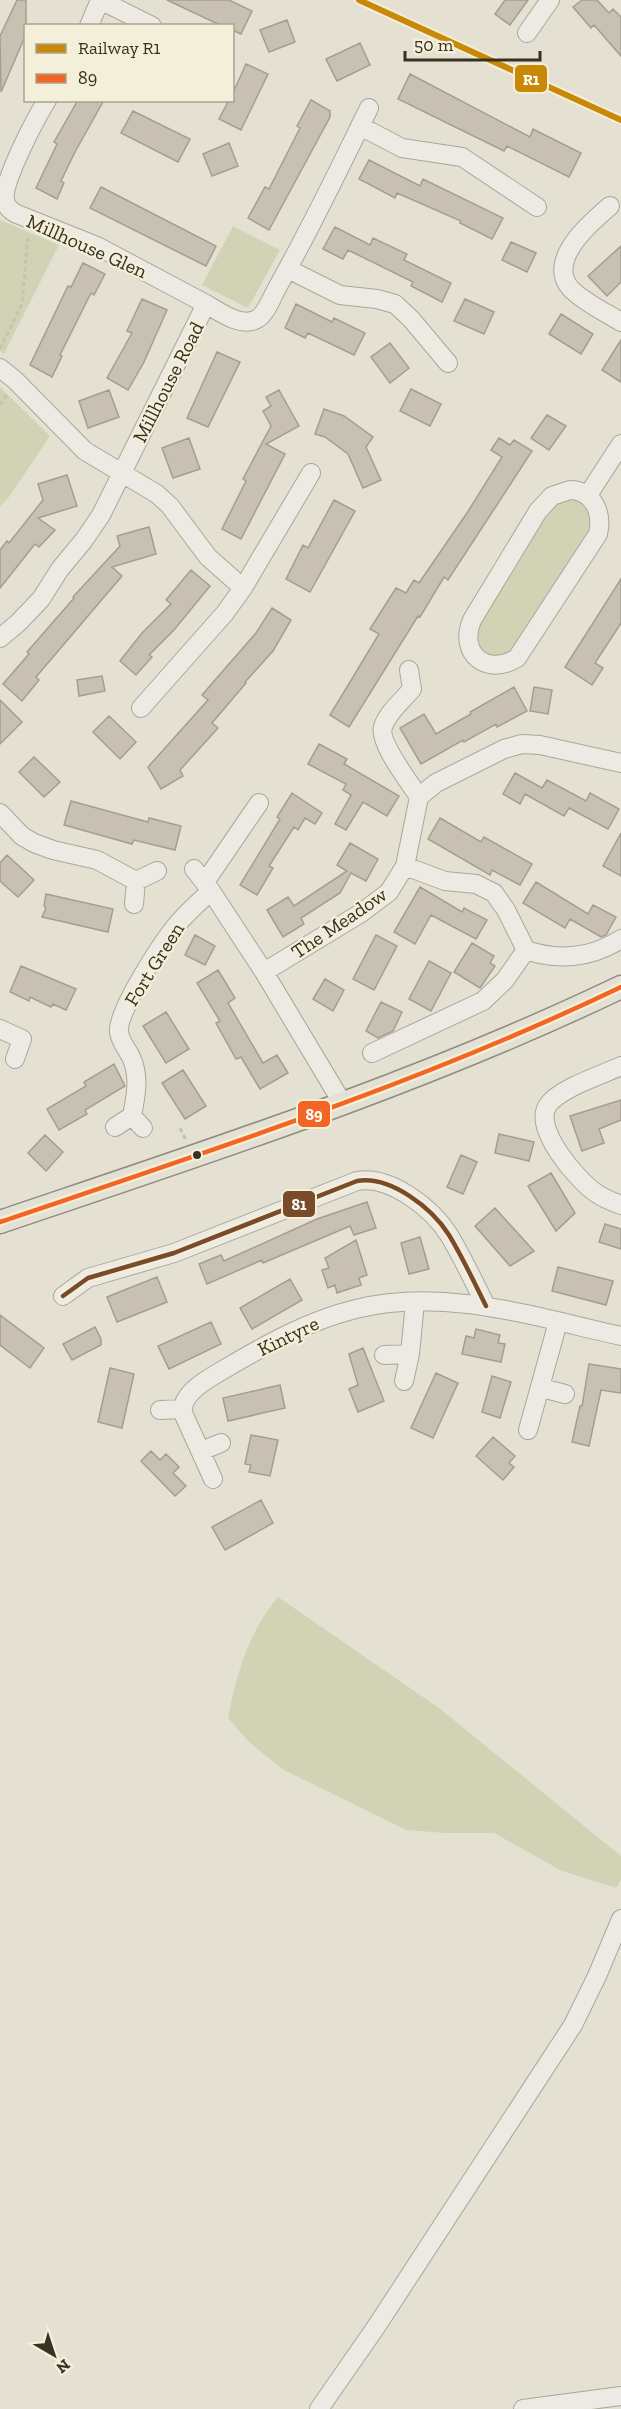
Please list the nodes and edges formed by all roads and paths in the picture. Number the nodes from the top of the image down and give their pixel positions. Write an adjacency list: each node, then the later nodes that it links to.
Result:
1 (100, 0): 3 (street); 4 (street)
2 (550, 0): 5 (street)
3 (89, 24)
4 (148, 24)
5 (527, 33)
6 (45, 102): 11 (street, Millhouse Glen)
7 (369, 108): 8 (street, Millhouse Road)
8 (360, 126): 10 (street); 12 (street, Millhouse Road)
9 (610, 206): 14 (street)
10 (537, 207)
11 (29, 219): 13 (street, Millhouse Glen); 15 (path)
12 (288, 269): 13 (street, Millhouse Road); 16 (street)
13 (206, 304): 19 (street, Millhouse Road)
14 (621, 322)
15 (0, 349)
16 (448, 363)
17 (0, 368): 19 (street)
18 (621, 444): 21 (street)
19 (122, 473): 22 (street); 23 (street, Millhouse Road)
20 (311, 473): 22 (street)
21 (588, 495): 21 (street)
22 (243, 588): 25 (street)
23 (0, 638)
24 (409, 670): 27 (street)
25 (141, 708)
26 (621, 763): 27 (street)
27 (419, 797): 30 (street, The Meadow)
28 (259, 803): 33 (street)
29 (0, 813): 32 (street)
30 (405, 866): 36 (street); 37 (street, The Meadow)
31 (157, 871): 32 (street)
32 (136, 881): 34 (street)
33 (203, 881): 37 (street); 44 (street, Fort Green)
34 (134, 904)
35 (621, 939): 36 (street)
36 (526, 950): 40 (street)
37 (264, 972): 43 (street)
38 (621, 987): 43 (main road)
39 (0, 1029): 41 (street)
40 (372, 1053)
41 (15, 1059)
42 (621, 1066): 47 (street)
43 (343, 1104): 48 (main road)
44 (115, 1127)
45 (180, 1128): 46 (path)
46 (185, 1137)
47 (621, 1205)
48 (0, 1222)
49 (63, 1296): 51 (street)
50 (415, 1302): 51 (street, Kintyre); 54 (street); 59 (street, Kintyre)
51 (486, 1306): 52 (street, Kintyre)
52 (558, 1322): 53 (street, Kintyre); 57 (street)
53 (621, 1336)
54 (410, 1354): 55 (street); 56 (street)
55 (384, 1355)
56 (404, 1381)
57 (542, 1388): 58 (street); 61 (street)
58 (565, 1394)
59 (182, 1409): 60 (street); 63 (street)
60 (160, 1410)
61 (528, 1430)
62 (221, 1443): 63 (street)
63 (201, 1451): 64 (street)
64 (213, 1479)
65 (621, 1919): 67 (street)
66 (621, 2396): 68 (street)
67 (319, 2409)
68 (523, 2409)

